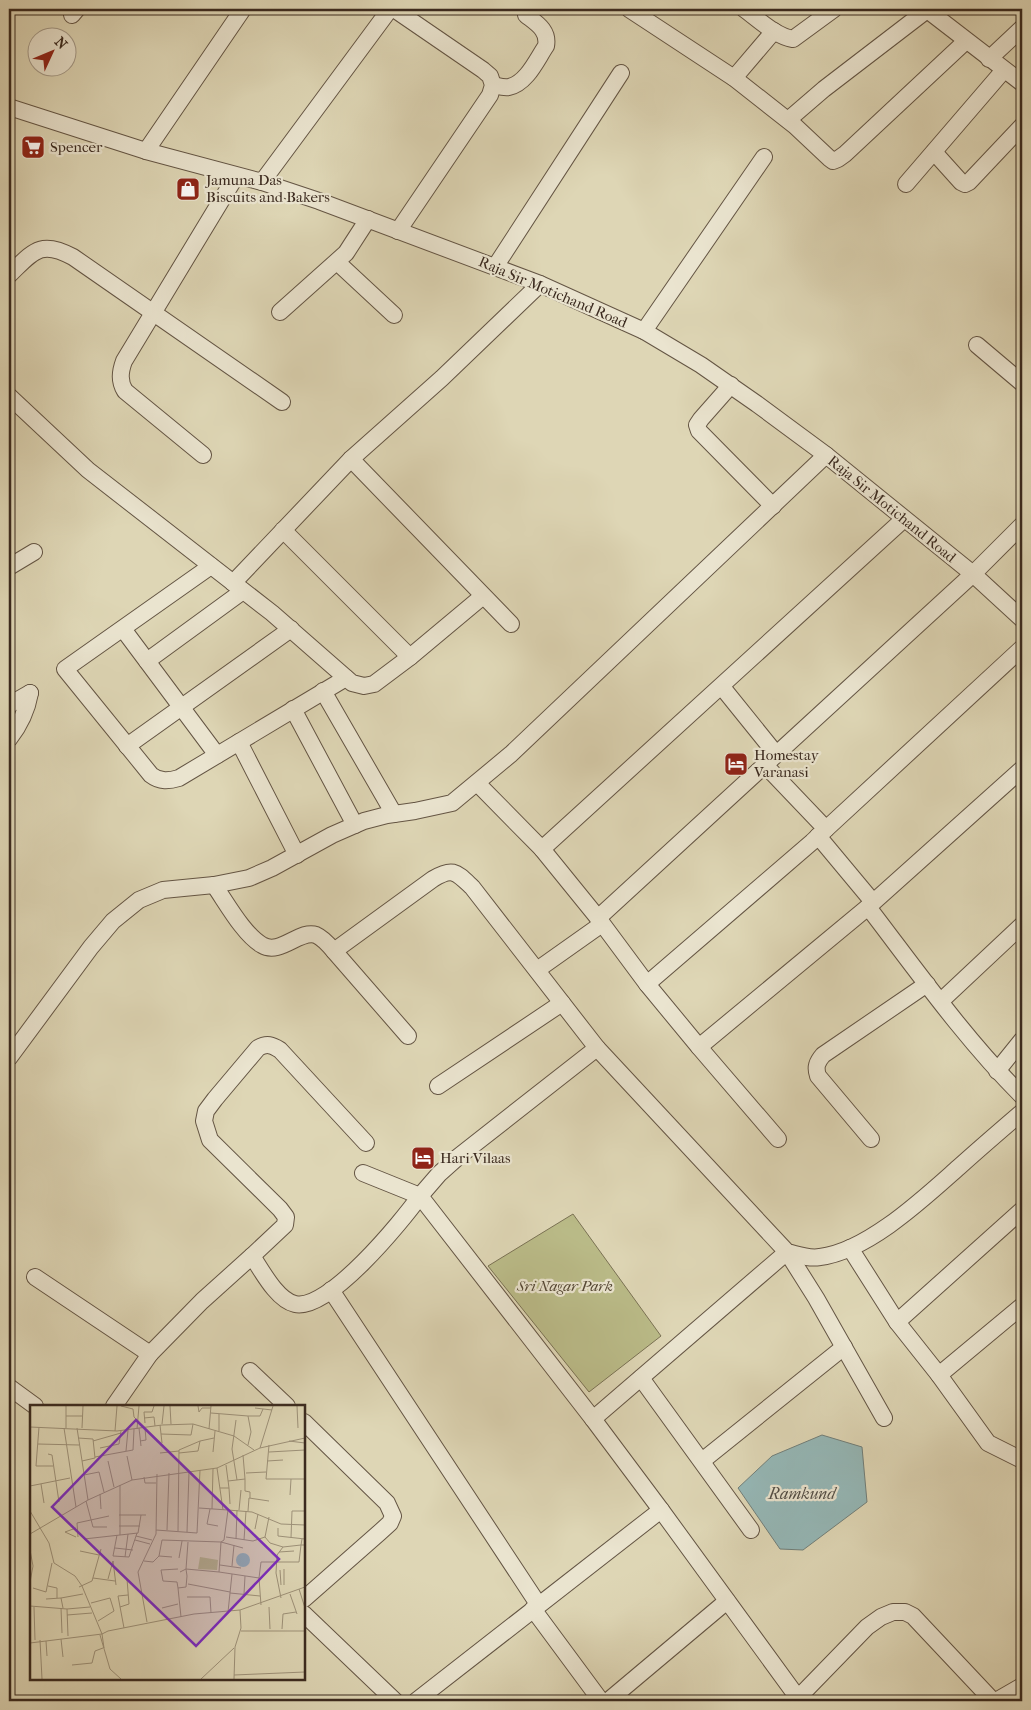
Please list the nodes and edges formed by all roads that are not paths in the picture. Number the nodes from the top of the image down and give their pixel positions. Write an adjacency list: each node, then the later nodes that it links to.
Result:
1 (243, 9): 21 (street)
2 (390, 9): 25 (street)
3 (394, 9): 17 (street)
4 (629, 9): 15 (street)
5 (744, 9): 10 (street)
6 (834, 9): 10 (street)
7 (926, 9): 11 (street); 19 (street)
8 (526, 15): 17 (street)
9 (1022, 28): 12 (street)
10 (774, 31): 15 (street)
11 (966, 41): 12 (street); 19 (street)
12 (989, 59): 13 (street)
13 (1004, 70): 16 (street); 22 (street)
14 (620, 73): 30 (street)
15 (734, 78): 19 (street)
16 (1022, 83)
17 (493, 85): 28 (street)
18 (9, 107): 21 (street, Raja Sir Motichand Road)
19 (788, 120)
20 (1022, 126): 22 (street)
21 (146, 151): 24 (street, Raja Sir Motichand Road)
22 (934, 152): 26 (street)
23 (764, 157): 36 (street)
24 (236, 176): 25 (street, Raja Sir Motichand Road); 34 (street)
25 (262, 182): 27 (street, Raja Sir Motichand Road)
26 (906, 184)
27 (368, 219): 28 (street, Raja Sir Motichand Road); 29 (street)
28 (398, 231): 30 (street, Raja Sir Motichand Road)
29 (337, 262): 33 (street); 35 (street)
30 (496, 267): 32 (street, Raja Sir Motichand Road)
31 (9, 273): 34 (street)
32 (540, 284): 36 (street, Raja Sir Motichand Road); 44 (street)
33 (280, 312)
34 (153, 313): 41 (street); 42 (street)
35 (394, 314)
36 (644, 331): 39 (street, Raja Sir Motichand Road)
37 (978, 345): 38 (street)
38 (1022, 384)
39 (731, 385): 43 (street, Raja Sir Motichand Road); 45 (street)
40 (9, 396): 50 (street)
41 (282, 402)
42 (203, 455)
43 (826, 455): 45 (street); 46 (street, Raja Sir Motichand Road)
44 (351, 459): 48 (street); 54 (street)
45 (773, 506): 74 (street)
46 (904, 520): 52 (street, Raja Sir Motichand Road); 63 (street)
47 (1022, 525): 52 (street)
48 (283, 530): 53 (street); 60 (street)
49 (34, 552): 51 (street)
50 (211, 566): 53 (street); 57 (street)
51 (9, 567)
52 (973, 574): 55 (street, Raja Sir Motichand Road); 72 (street)
53 (238, 587): 58 (street); 61 (street)
54 (483, 596): 56 (street); 60 (street)
55 (1022, 619)
56 (511, 624)
57 (123, 629): 61 (street); 70 (street)
58 (291, 629): 62 (street); 66 (street)
59 (1022, 648): 77 (street)
60 (410, 656): 62 (street)
61 (147, 661): 66 (street)
62 (346, 678): 64 (street)
63 (722, 687): 72 (street); 78 (street)
64 (323, 692): 67 (street); 75 (street)
65 (9, 705): 68 (street)
66 (180, 707): 70 (street); 71 (street)
67 (293, 709): 69 (street); 76 (street)
68 (9, 739)
69 (239, 742): 71 (street); 79 (street)
70 (127, 746): 71 (street)
71 (217, 755)
72 (771, 759): 77 (street); 82 (street)
73 (1022, 769): 81 (street)
74 (477, 783): 75 (street); 78 (street)
75 (394, 814): 76 (street)
76 (355, 825): 79 (street)
77 (822, 833): 81 (street); 86 (street)
78 (542, 849): 82 (street)
79 (297, 854): 80 (street)
80 (214, 884): 84 (street); 94 (street)
81 (870, 905): 87 (street); 92 (street)
82 (600, 921): 85 (street); 86 (street)
83 (1022, 925): 88 (street)
84 (334, 951): 85 (street); 90 (street)
85 (537, 970): 89 (street)
86 (647, 984): 92 (street)
87 (927, 984): 88 (street); 100 (street)
88 (940, 1001): 95 (street)
89 (562, 1003): 93 (street); 96 (street)
90 (408, 1036)
91 (1022, 1040): 95 (street)
92 (699, 1047): 99 (street)
93 (597, 1048): 103 (street); 106 (street)
94 (9, 1058)
95 (997, 1071): 97 (street)
96 (438, 1086)
97 (1022, 1096)
98 (1022, 1112): 105 (street)
99 (778, 1139)
100 (871, 1139)
101 (366, 1144): 107 (street)
102 (363, 1173): 103 (street)
103 (420, 1196): 109 (street); 122 (street)
104 (1022, 1210): 111 (street)
105 (850, 1248): 106 (street); 111 (street)
106 (787, 1252): 112 (street); 116 (street)
107 (252, 1256): 109 (street); 113 (street)
108 (34, 1277): 113 (street)
109 (330, 1290): 130 (street)
110 (1022, 1306): 115 (street)
111 (897, 1322): 115 (street)
112 (844, 1348): 121 (street); 125 (street)
113 (150, 1354): 119 (street)
114 (250, 1371): 120 (street)
115 (939, 1375): 124 (street)
116 (641, 1378): 122 (street); 125 (street)
117 (9, 1387): 118 (street)
118 (34, 1405)
119 (115, 1405)
120 (286, 1405)
121 (884, 1418)
122 (592, 1420): 126 (street)
123 (305, 1423): 128 (street)
124 (1022, 1460)
125 (702, 1462): 127 (street)
126 (661, 1510): 129 (street); 130 (street)
127 (751, 1530)
128 (305, 1598)
129 (727, 1601): 133 (street); 137 (street)
130 (536, 1607): 135 (street); 136 (street)
131 (305, 1615): 134 (street)
132 (1022, 1686): 138 (street)
133 (796, 1700): 138 (street)
134 (395, 1701)
135 (416, 1701)
136 (601, 1701)
137 (608, 1701)
138 (994, 1701)

